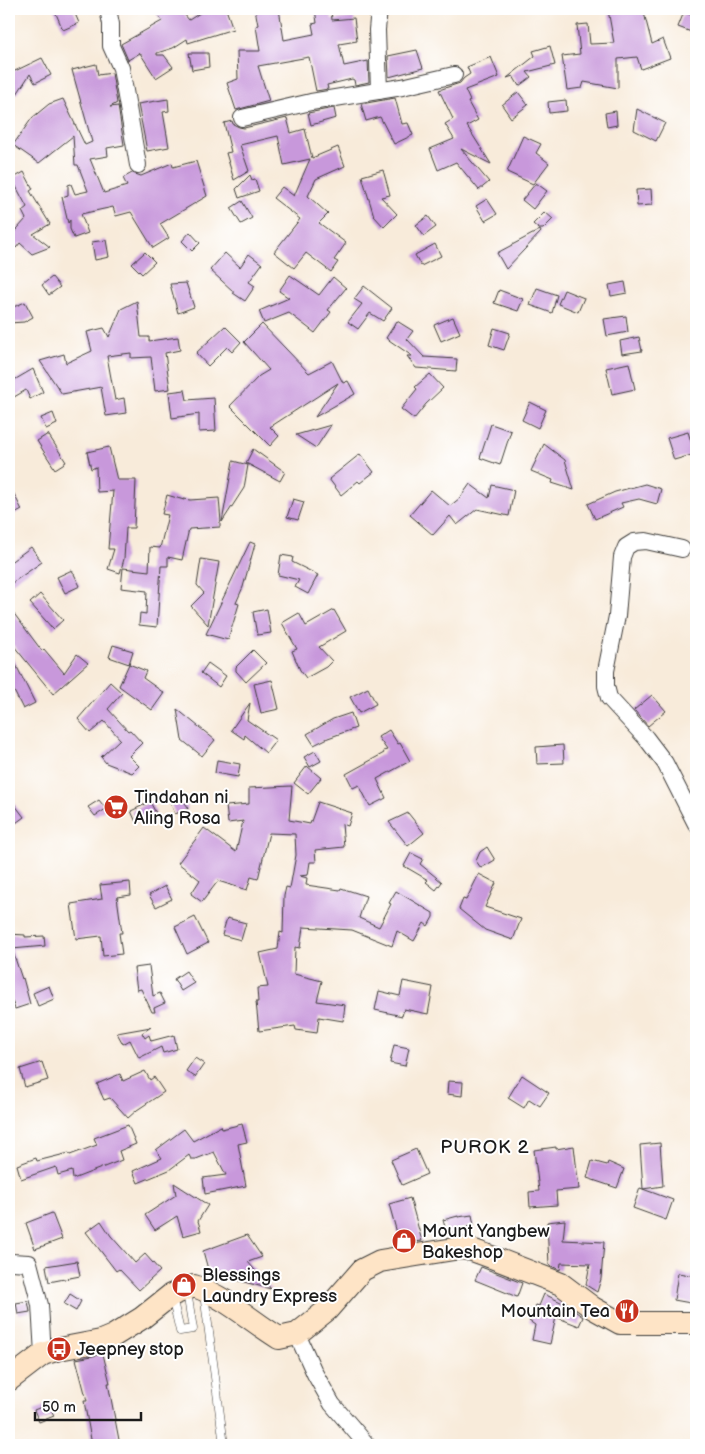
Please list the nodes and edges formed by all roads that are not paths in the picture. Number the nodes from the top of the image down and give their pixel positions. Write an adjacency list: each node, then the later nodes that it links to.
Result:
1 (108, 9): 6 (street)
2 (379, 9): 4 (street)
3 (454, 75): 4 (street)
4 (379, 91): 5 (street)
5 (242, 118)
6 (138, 165)
7 (682, 549): 8 (street)
8 (696, 824)
9 (11, 1262): 13 (street)
10 (187, 1291): 12 (main road); 13 (main road); 15 (lane)
11 (696, 1323): 12 (main road)
12 (297, 1334): 16 (street)
13 (44, 1354): 14 (main road)
14 (9, 1380)
15 (224, 1445)
16 (367, 1445)

